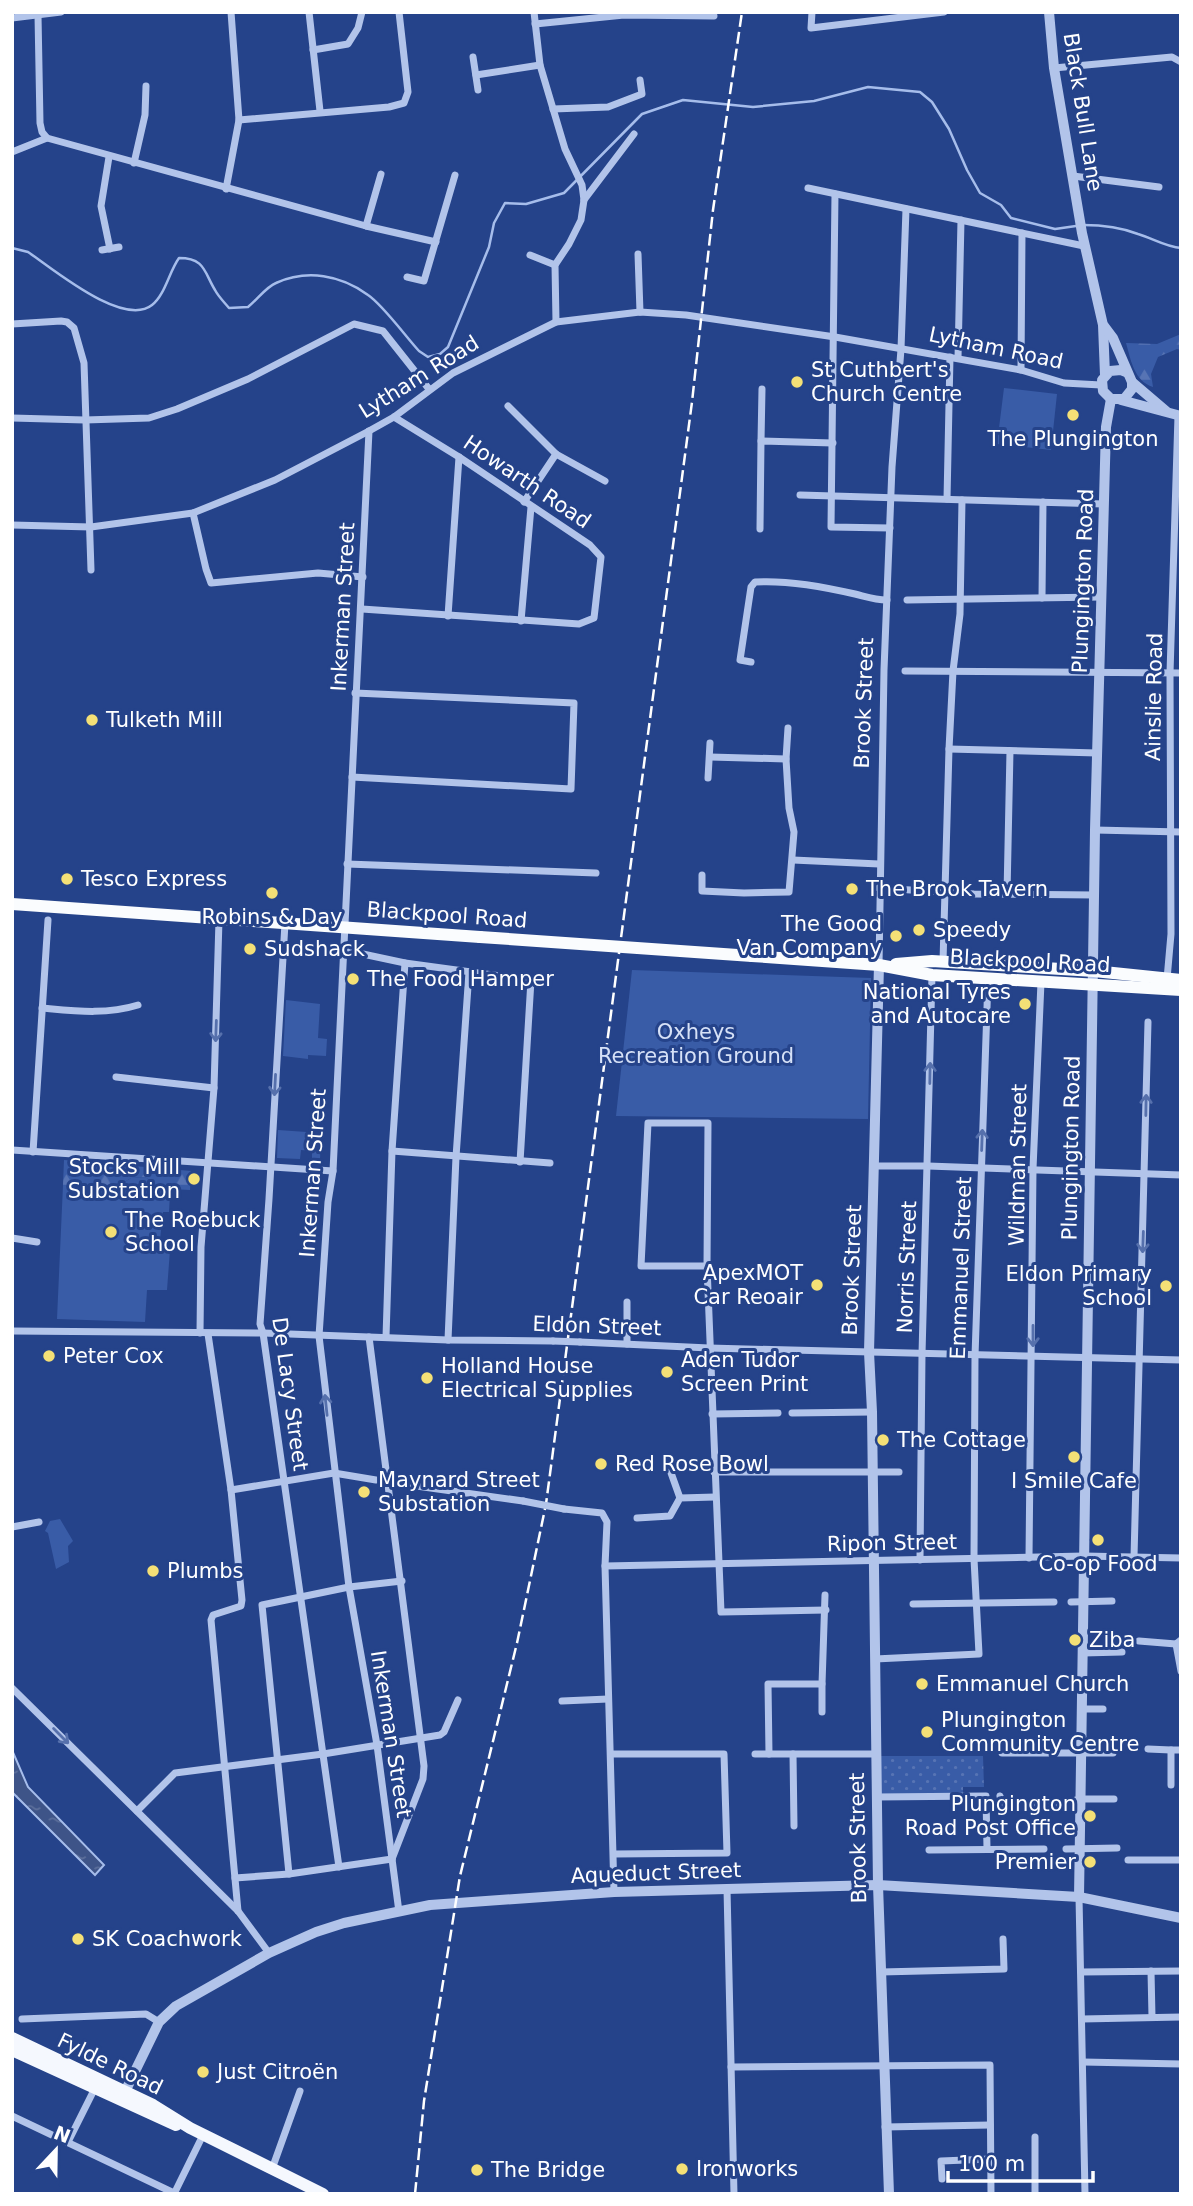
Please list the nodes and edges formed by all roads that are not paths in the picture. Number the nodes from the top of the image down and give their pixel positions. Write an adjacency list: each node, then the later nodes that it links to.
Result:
1 (61, 12): 10 (street)
2 (230, 12): 25 (street)
3 (309, 12): 14 (street)
4 (362, 12): 14 (street)
5 (399, 12): 24 (street)
6 (534, 12): 13 (street)
7 (812, 12): 8 (street)
8 (944, 12)
9 (1049, 12): 18 (street, Black Bull Lane)
10 (38, 15): 12 (street); 27 (street)
11 (714, 16): 13 (street)
12 (12, 18)
13 (535, 24): 17 (street)
14 (313, 50): 24 (street)
15 (473, 57): 19 (street)
16 (1181, 62): 18 (street)
17 (540, 65): 19 (street); 23 (street)
18 (1054, 68): 33 (street, Black Bull Lane)
19 (476, 75): 22 (street)
20 (640, 80): 23 (street)
21 (146, 86): 30 (street)
22 (478, 90)
23 (553, 109): 38 (street)
24 (320, 111): 25 (street)
25 (239, 120): 36 (street)
26 (634, 134): 38 (street)
27 (47, 138): 28 (street); 29 (street)
28 (12, 152)
29 (109, 157): 30 (street); 45 (street)
30 (134, 163): 36 (street)
31 (381, 174): 41 (street)
32 (455, 175): 43 (street)
33 (1073, 176): 34 (street); 44 (street, Black Bull Lane)
34 (1159, 187)
35 (808, 188): 37 (street)
36 (226, 189): 41 (street)
37 (835, 194): 39 (street); 54 (street)
38 (584, 200): 48 (street)
39 (906, 209): 40 (street); 55 (street, Brook Street)
40 (961, 220): 42 (street); 57 (street)
41 (366, 226): 43 (street)
42 (1022, 233): 44 (street); 58 (street)
43 (436, 242): 49 (street)
44 (1084, 246): 53 (street)
45 (119, 247)
46 (638, 254): 50 (street)
47 (530, 255): 48 (street)
48 (555, 265): 51 (street)
49 (407, 277)
50 (640, 312): 51 (street, Lytham Road); 54 (street, Lytham Road)
51 (556, 322): 63 (street, Lytham Road)
52 (12, 324): 71 (street)
53 (1103, 325): 59 (street); 60 (street)
54 (835, 337): 55 (street, Lytham Road); 74 (street)
55 (901, 349): 56 (street, Lytham Road); 80 (street, Brook Street)
56 (950, 357): 57 (street, Lytham Road); 81 (street)
57 (958, 358): 58 (street, Lytham Road)
58 (1021, 370): 62 (street, Lytham Road)
59 (1126, 372): 60 (street); 61 (street)
60 (1105, 375): 62 (street)
61 (1132, 382): 65 (street); 67 (street)
62 (1101, 385): 65 (street)
63 (429, 389): 69 (street, Lytham Road); 71 (street)
64 (762, 389): 73 (street)
65 (1116, 399): 67 (street); 85 (street, Plungington Road)
66 (508, 406): 75 (street)
67 (1166, 411): 68 (street)
68 (1179, 416): 105 (street, Ainslie Road)
69 (394, 417): 72 (street, Lytham Road); 76 (street, Howarth Road)
70 (12, 418): 71 (street)
71 (86, 420): 88 (street)
72 (369, 431): 86 (street, Lytham Road); 92 (street, Inkerman Street)
73 (761, 441): 74 (street); 90 (street)
74 (833, 443): 79 (street)
75 (556, 454): 77 (street); 84 (street)
76 (459, 457): 84 (street, Howarth Road); 99 (street)
77 (606, 481)
78 (800, 495): 79 (street)
79 (832, 496): 80 (street); 89 (street)
80 (892, 498): 81 (street); 89 (street, Brook Street)
81 (947, 499): 82 (street)
82 (962, 500): 83 (street); 95 (street)
83 (1042, 502): 85 (street); 94 (street)
84 (528, 504): 100 (street); 100 (street, Howarth Road)
85 (1104, 504): 93 (street, Plungington Road)
86 (193, 513): 88 (street, Lytham Road); 92 (street)
87 (12, 525): 88 (street, Lytham Road)
88 (91, 527): 91 (street)
89 (890, 528): 96 (street, Brook Street)
90 (760, 529)
91 (91, 570)
92 (363, 578): 98 (street, Inkerman Street)
93 (1102, 597): 94 (street); 104 (street, Plungington Road)
94 (1042, 598): 95 (street)
95 (960, 599): 97 (street); 103 (street)
96 (887, 600): 101 (street); 122 (street, Brook Street)
97 (907, 600)
98 (362, 609): 99 (street, Howarth Road); 107 (street, Inkerman Street)
99 (448, 615): 100 (street, Howarth Road)
100 (521, 621)
101 (751, 662)
102 (905, 671): 103 (street)
103 (954, 671): 104 (street); 110 (street)
104 (1099, 673): 105 (street); 112 (street, Plungington Road)
105 (1170, 673): 106 (street); 118 (street, Ainslie Road)
106 (1181, 673)
107 (355, 694): 115 (street, Inkerman Street); 115 (street)
108 (789, 728): 114 (street)
109 (710, 743): 113 (street)
110 (949, 749): 111 (street); 128 (street)
111 (1010, 751): 112 (street); 129 (street)
112 (1097, 753): 117 (street, Plungington Road)
113 (710, 757): 114 (street); 116 (street)
114 (786, 759): 120 (street)
115 (352, 777): 121 (street, Inkerman Street)
116 (708, 778)
117 (1096, 830): 118 (street); 130 (street, Plungington Road)
118 (1171, 831): 119 (street); 132 (street, Ainslie Road)
119 (1181, 832)
120 (793, 860): 122 (street); 127 (street)
121 (347, 864): 123 (street); 137 (street, Inkerman Street)
122 (879, 864): 125 (street, Brook Street)
123 (596, 873)
124 (702, 875): 127 (street)
125 (879, 888): 128 (street); 141 (street, Brook Street)
126 (691, 891): 127 (street)
127 (702, 891)
128 (944, 892): 129 (street); 139 (street)
129 (1007, 894): 130 (street)
130 (1095, 895): 144 (street, Plungington Road)
131 (12, 904): 135 (highway, Blackpool Road)
132 (1171, 906): 133 (street); 146 (street, Ainslie Road)
133 (1181, 906)
134 (48, 920): 151 (street)
135 (219, 920): 136 (highway, Blackpool Road); 154 (street, one-way to 154)
136 (285, 923): 137 (highway, Blackpool Road); 162 (street, De Lacy Street, one-way to 162)
137 (345, 927): 138 (street, Inkerman Street); 141 (highway, Blackpool Road, bridge)
138 (344, 950): 140 (street); 167 (street, Inkerman Street)
139 (943, 962): 141 (highway, Blackpool Road); 144 (highway, Blackpool Road)
140 (405, 963): 142 (street); 156 (street)
141 (879, 965): 143 (highway, Blackpool Road); 163 (street, Brook Street)
142 (469, 972): 158 (street); 159 (street)
143 (932, 975): 145 (highway, Blackpool Road); 164 (street, Norris Street, one-way to 143)
144 (1093, 977): 146 (highway, Blackpool Road); 148 (highway, Blackpool Road); 149 (highway, Blackpool Road); 168 (street, Plungington Road)
145 (988, 979): 148 (highway, Blackpool Road); 165 (street, Emmanuel Street, one-way to 145)
146 (1167, 979): 147 (highway, Blackpool Road)
147 (1181, 980)
148 (1041, 982): 166 (street, Wildman Street)
149 (1181, 990)
150 (138, 1005): 151 (street)
151 (42, 1009): 157 (street)
152 (1148, 1024): 169 (street, one-way to 152)
153 (116, 1077): 154 (street)
154 (214, 1088): 160 (street)
155 (12, 1150): 157 (street)
156 (392, 1151): 158 (street); 180 (street)
157 (33, 1152): 160 (street)
158 (456, 1157): 159 (street); 181 (street)
159 (520, 1162): 161 (street)
160 (207, 1163): 162 (street); 176 (street)
161 (550, 1163)
162 (271, 1166): 167 (street); 177 (street, De Lacy Street)
163 (875, 1166): 164 (street); 184 (street, Brook Street)
164 (928, 1166): 165 (street); 185 (street, Norris Street)
165 (981, 1167): 166 (street); 186 (street, Emmanuel Street)
166 (1033, 1169): 168 (street); 187 (street, Wildman Street, one-way to 187)
167 (333, 1171): 178 (street, Inkerman Street)
168 (1089, 1171): 169 (street); 188 (street, Plungington Road)
169 (1145, 1174): 170 (street); 189 (street, one-way to 189)
170 (1181, 1175)
171 (12, 1238): 172 (street)
172 (37, 1242)
173 (707, 1266): 173 (street); 183 (street)
174 (627, 1301): 182 (street)
175 (12, 1331): 176 (street, Eldon Street)
176 (204, 1333): 177 (street, Eldon Street); 203 (street)
177 (263, 1334): 178 (street, Eldon Street); 200 (street, De Lacy Street)
178 (319, 1336): 179 (street, Eldon Street); 199 (street, Inkerman Street, one-way to 178)
179 (369, 1337): 180 (street, Eldon Street); 202 (street)
180 (386, 1337): 181 (street, Eldon Street)
181 (448, 1340): 182 (street, Eldon Street, bridge)
182 (626, 1344): 183 (street, Eldon Street)
183 (709, 1348): 184 (street, Eldon Street); 194 (street)
184 (869, 1352): 185 (street, Eldon Street); 191 (street, Brook Street)
185 (922, 1354): 186 (street, Eldon Street); 215 (street, Norris Street)
186 (975, 1356): 187 (street, Eldon Street); 213 (street, Emmanuel Street)
187 (1033, 1357): 188 (street, Eldon Street); 211 (street, Wildman Street)
188 (1088, 1358): 189 (street, Eldon Street); 209 (street, Plungington Road)
189 (1138, 1360): 190 (street, Eldon Street); 210 (street)
190 (1181, 1360)
191 (872, 1412): 193 (street); 197 (street, Brook Street)
192 (778, 1413): 194 (street)
193 (792, 1413)
194 (712, 1414): 196 (street)
195 (670, 1470): 205 (street)
196 (714, 1472): 197 (street); 204 (street)
197 (873, 1472): 198 (street); 214 (street, Brook Street)
198 (899, 1472)
199 (334, 1473): 200 (street); 201 (street); 219 (street, Inkerman Street)
200 (284, 1479): 203 (street); 221 (street, De Lacy Street)
201 (376, 1479)
202 (388, 1482): 217 (street, bridge); 218 (street)
203 (231, 1490): 258 (street)
204 (715, 1497): 205 (street); 216 (street)
205 (680, 1499): 206 (street)
206 (637, 1518)
207 (39, 1522): 208 (street)
208 (12, 1527)
209 (1084, 1556): 210 (street, Ripon Street); 211 (street, Ripon Street); 226 (street, Plungington Road)
210 (1134, 1557): 212 (street, Ripon Street)
211 (1029, 1558): 213 (street, Ripon Street)
212 (1181, 1558)
213 (974, 1559): 215 (street, Ripon Street); 223 (street, Emmanuel Street)
214 (873, 1560): 215 (street, Ripon Street); 216 (street, Ripon Street); 233 (street, Brook Street)
215 (920, 1560)
216 (718, 1564): 217 (street, Ripon Street); 228 (street)
217 (605, 1566): 237 (street)
218 (402, 1581): 219 (street); 243 (street)
219 (349, 1587): 221 (street); 244 (street, Inkerman Street)
220 (825, 1595): 228 (street)
221 (301, 1598): 251 (street, De Lacy Street); 257 (street)
222 (1112, 1601): 226 (street)
223 (975, 1602): 224 (street); 227 (street); 233 (street, Emmanuel Street)
224 (1054, 1602)
225 (1072, 1602): 226 (street)
226 (1083, 1602): 232 (street, Plungington Road)
227 (913, 1604)
228 (826, 1610): 235 (street)
229 (1139, 1641): 230 (street)
230 (1178, 1642): 234 (street)
231 (1122, 1652): 232 (street)
232 (1083, 1653): 240 (street, Plungington Road)
233 (875, 1660): 256 (street, Brook Street)
234 (1181, 1671)
235 (822, 1684): 242 (street); 254 (street)
236 (12, 1688): 264 (street, one-way to 264)
237 (608, 1699): 239 (street); 252 (street)
238 (458, 1700): 243 (street)
239 (562, 1701)
240 (1082, 1709): 241 (street); 249 (street, Plungington Road)
241 (1103, 1710)
242 (822, 1712)
243 (421, 1739): 244 (street); 273 (street)
244 (377, 1745): 251 (street); 273 (street, Inkerman Street)
245 (1147, 1749): 246 (street)
246 (1171, 1750): 247 (street); 259 (street)
247 (1181, 1750)
248 (1002, 1753): 249 (street)
249 (1081, 1753): 250 (street); 262 (street, Plungington Road)
250 (1113, 1753)
251 (323, 1754): 257 (street); 276 (street, De Lacy Street)
252 (611, 1754): 272 (street); 272 (street)
253 (755, 1754): 254 (street)
254 (769, 1754): 255 (street)
255 (793, 1754): 256 (street); 265 (street)
256 (876, 1755): 261 (street, Brook Street)
257 (279, 1759): 258 (street); 277 (street)
258 (225, 1766): 264 (street); 278 (street)
259 (1171, 1785)
260 (999, 1796): 262 (street)
261 (876, 1797): 267 (street); 279 (street, Brook Street)
262 (1081, 1799): 263 (street); 270 (street, Plungington Road)
263 (1114, 1799)
264 (137, 1811): 283 (street)
265 (794, 1826)
266 (1117, 1848): 270 (street)
267 (987, 1849): 268 (street); 271 (street)
268 (1044, 1849)
269 (1066, 1849): 270 (street)
270 (1080, 1849): 282 (street, Plungington Road)
271 (929, 1850)
272 (614, 1854): 281 (street)
273 (392, 1859): 276 (street); 284 (street, Inkerman Street)
274 (1128, 1860): 275 (street)
275 (1181, 1860)
276 (339, 1867): 277 (street)
277 (289, 1874): 278 (street)
278 (235, 1878): 283 (street)
279 (878, 1885): 280 (street, Aqueduct Street); 282 (street, Aqueduct Street); 290 (street, Brook Street)
280 (727, 1889): 281 (street, Aqueduct Street); 302 (street)
281 (614, 1892): 284 (street, Aqueduct Street)
282 (1079, 1898): 285 (street, Aqueduct Street); 291 (street)
283 (238, 1911): 287 (street)
284 (399, 1912): 287 (street, Aqueduct Street)
285 (1181, 1918)
286 (1003, 1939): 290 (street)
287 (269, 1953): 296 (street, Aqueduct Street)
288 (1151, 1971): 289 (street); 291 (street); 292 (street)
289 (1181, 1971)
290 (881, 1972): 301 (street, Brook Street)
291 (1081, 1972): 295 (street)
292 (1152, 2017): 293 (street); 295 (street)
293 (1181, 2017)
294 (22, 2019): 296 (street)
295 (1082, 2019): 299 (street)
296 (159, 2022): 305 (street, Aqueduct Street)
297 (12, 2038): 305 (main road, Fylde Road)
298 (12, 2050): 303 (main road, Fylde Road)
299 (1083, 2062): 300 (street); 322 (street)
300 (1181, 2064)
301 (884, 2066): 302 (street); 307 (street); 308 (street, Brook Street)
302 (731, 2067): 318 (street)
303 (95, 2088): 305 (main road, Fylde Road); 311 (street)
304 (300, 2091): 313 (street)
305 (123, 2096): 309 (main road, Fylde Road)
306 (12, 2116): 311 (street)
307 (990, 2125): 308 (street); 312 (street)
308 (885, 2127): 319 (street, Brook Street)
309 (203, 2134): 313 (main road, Fylde Road); 316 (street)
310 (1035, 2137): 321 (street)
311 (68, 2142): 316 (street)
312 (991, 2159): 314 (street); 320 (street)
313 (272, 2169): 315 (main road, Fylde Road)
314 (942, 2179)
315 (300, 2189): 317 (main road, Fylde Road)
316 (174, 2194)
317 (323, 2194)
318 (734, 2194)
319 (889, 2194)
320 (991, 2194)
321 (1035, 2194)
322 (1085, 2194)

